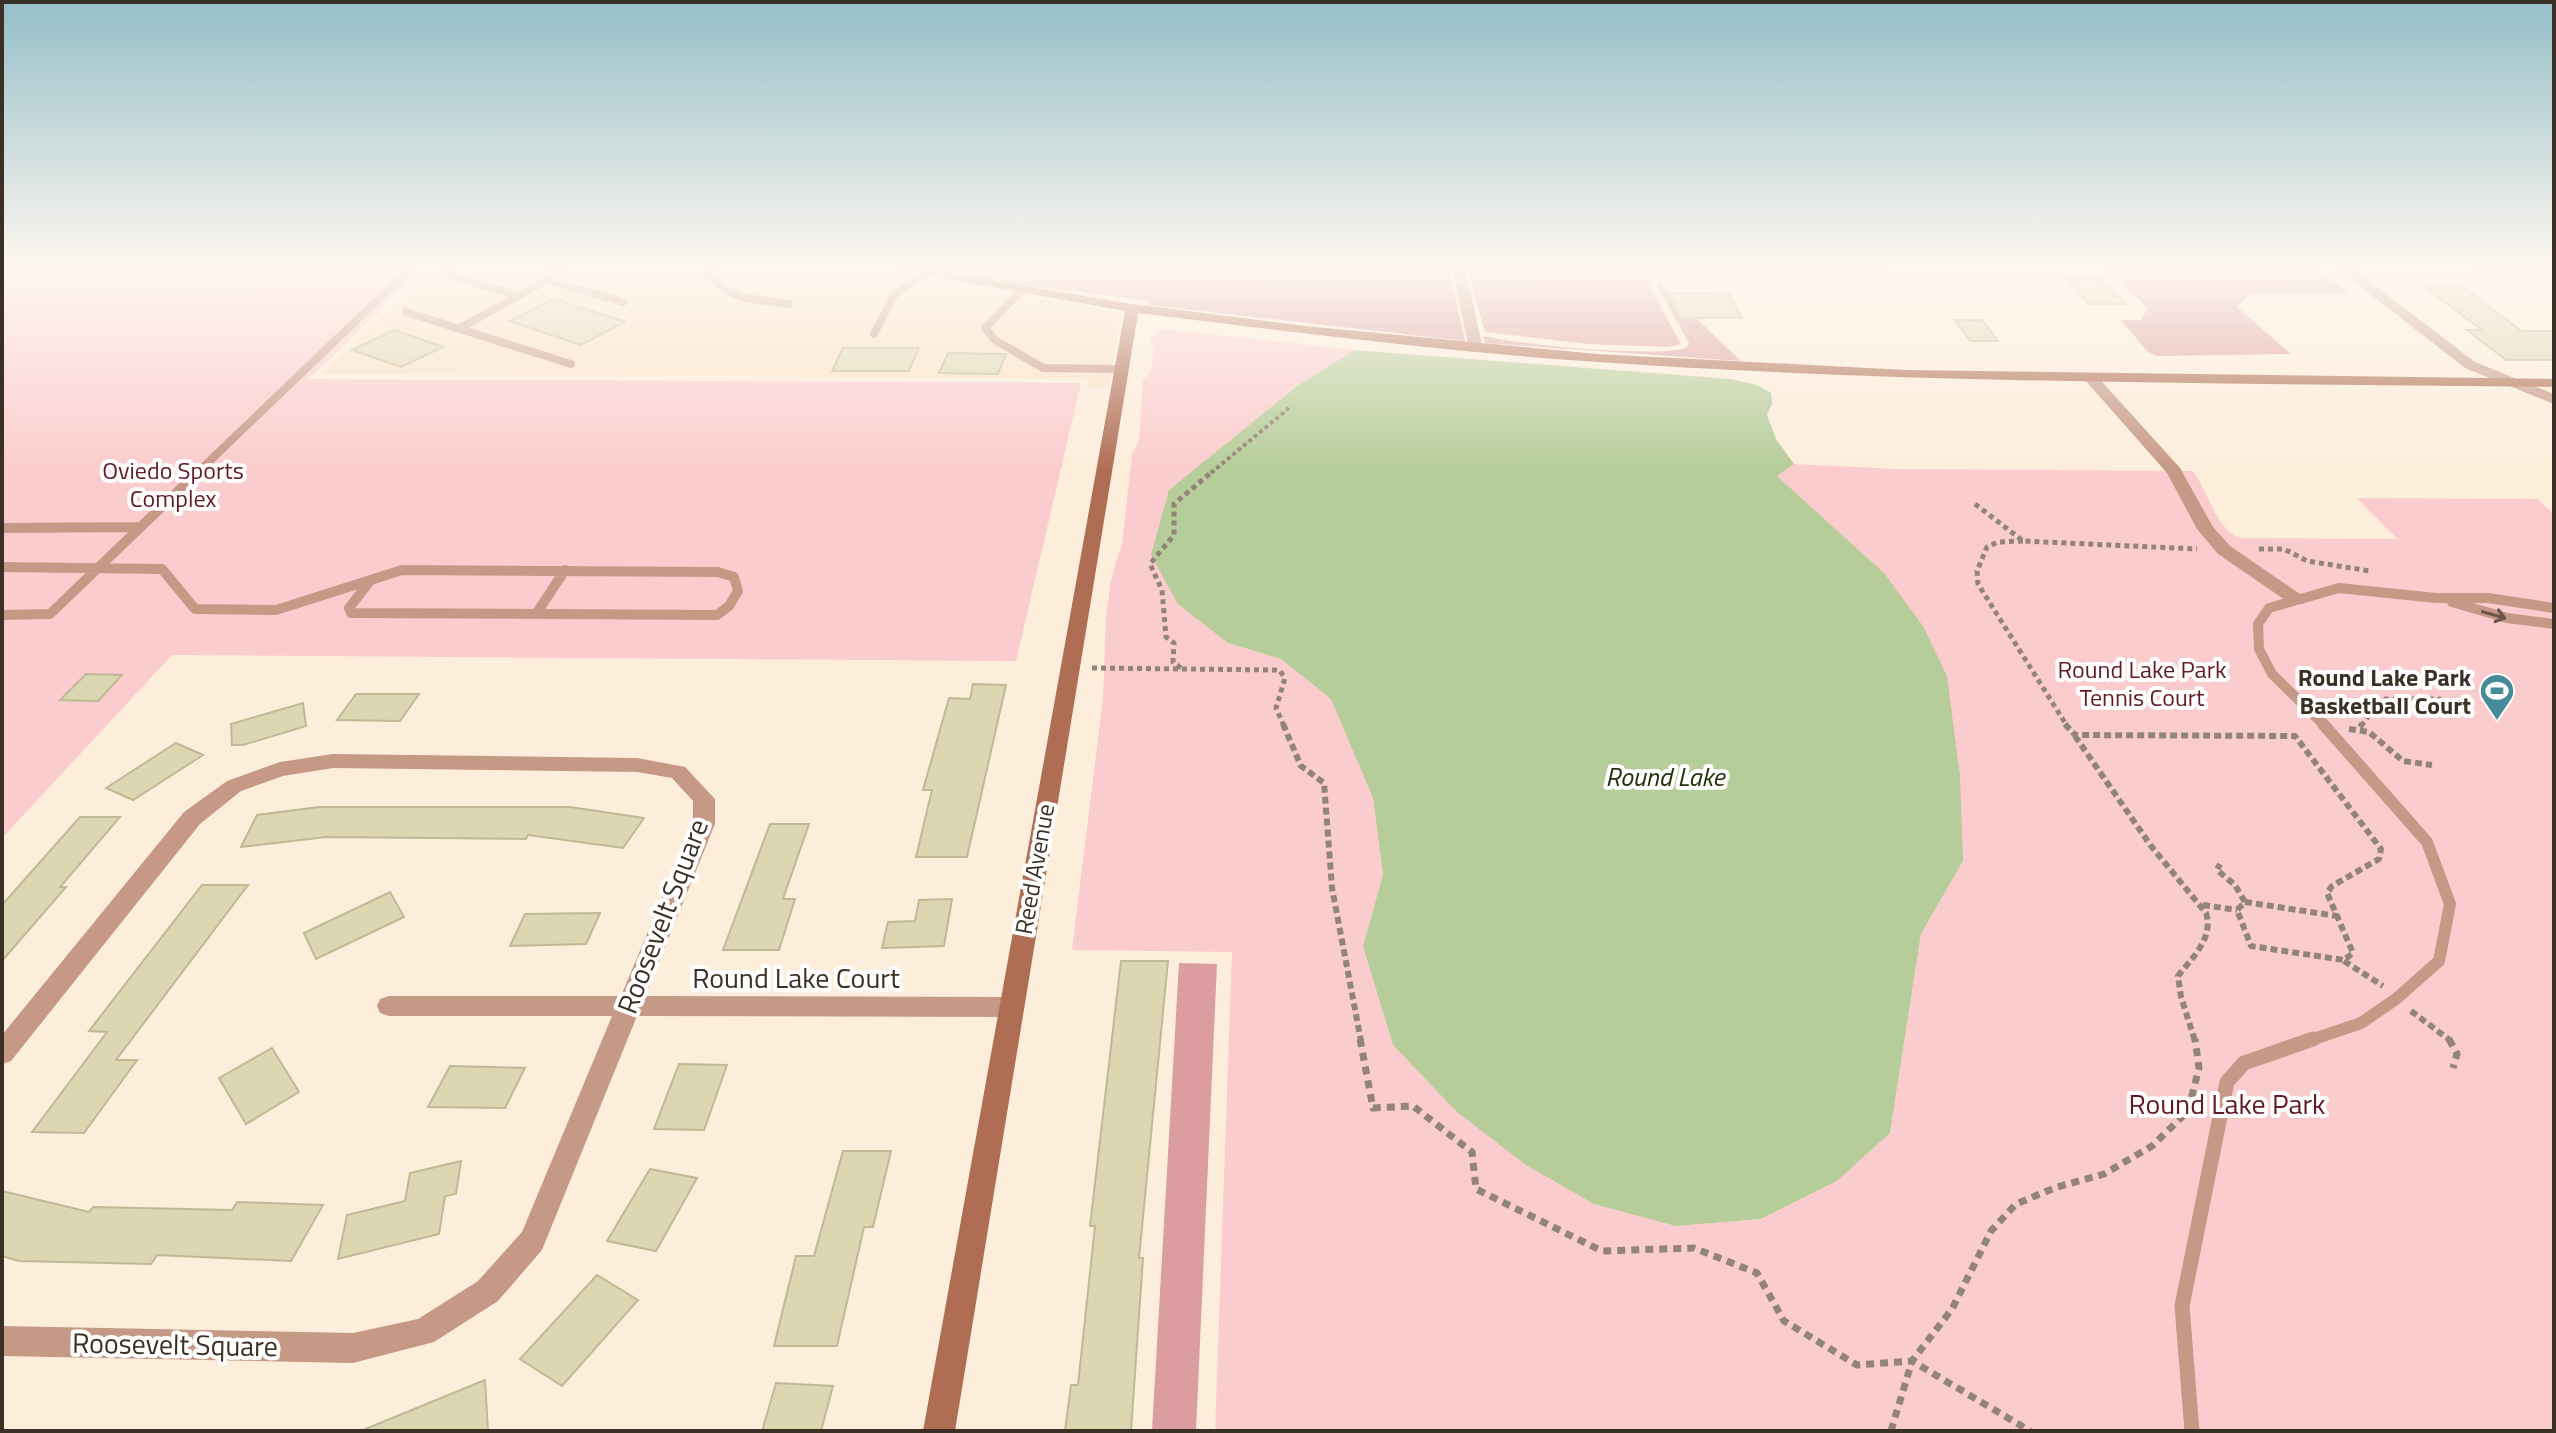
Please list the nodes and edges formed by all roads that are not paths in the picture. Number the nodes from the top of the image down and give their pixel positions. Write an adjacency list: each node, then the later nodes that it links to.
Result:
1 (340, 336): 15 (lane)
2 (484, 336): 9 (lane)
3 (992, 336): 10 (lane)
4 (1127, 336): 10 (main road, Reed Avenue)
5 (1372, 336): 8 (main road)
6 (1473, 336): 8 (street)
7 (2432, 336): 12 (street)
8 (1476, 348): 11 (main road)
9 (571, 364)
10 (1121, 369): 29 (main road, Reed Avenue)
11 (2090, 377): 12 (main road); 22 (street)
12 (2511, 381): 13 (main road); 14 (street)
13 (2554, 383)
14 (2554, 399)
15 (141, 527): 16 (lane); 18 (lane)
16 (2, 528)
17 (2, 567): 18 (lane)
18 (99, 567): 20 (lane); 25 (lane)
19 (565, 570): 20 (lane); 24 (lane); 24 (lane)
20 (370, 581): 24 (lane)
21 (2436, 598): 22 (lane); 23 (lane); 26 (lane, one-way to 26)
22 (2297, 600): 33 (lane)
23 (2554, 608)
24 (536, 614)
25 (2, 615)
26 (2554, 624)
27 (389, 1006): 28 (street, Round Lake Court)
28 (629, 1006): 29 (street, Round Lake Court); 30 (street, Roosevelt Square); 31 (street, Roosevelt Square)
29 (1010, 1007): 32 (main road, Reed Avenue)
30 (2, 1053)
31 (2, 1341)
32 (939, 1431)
33 (2192, 1431)

